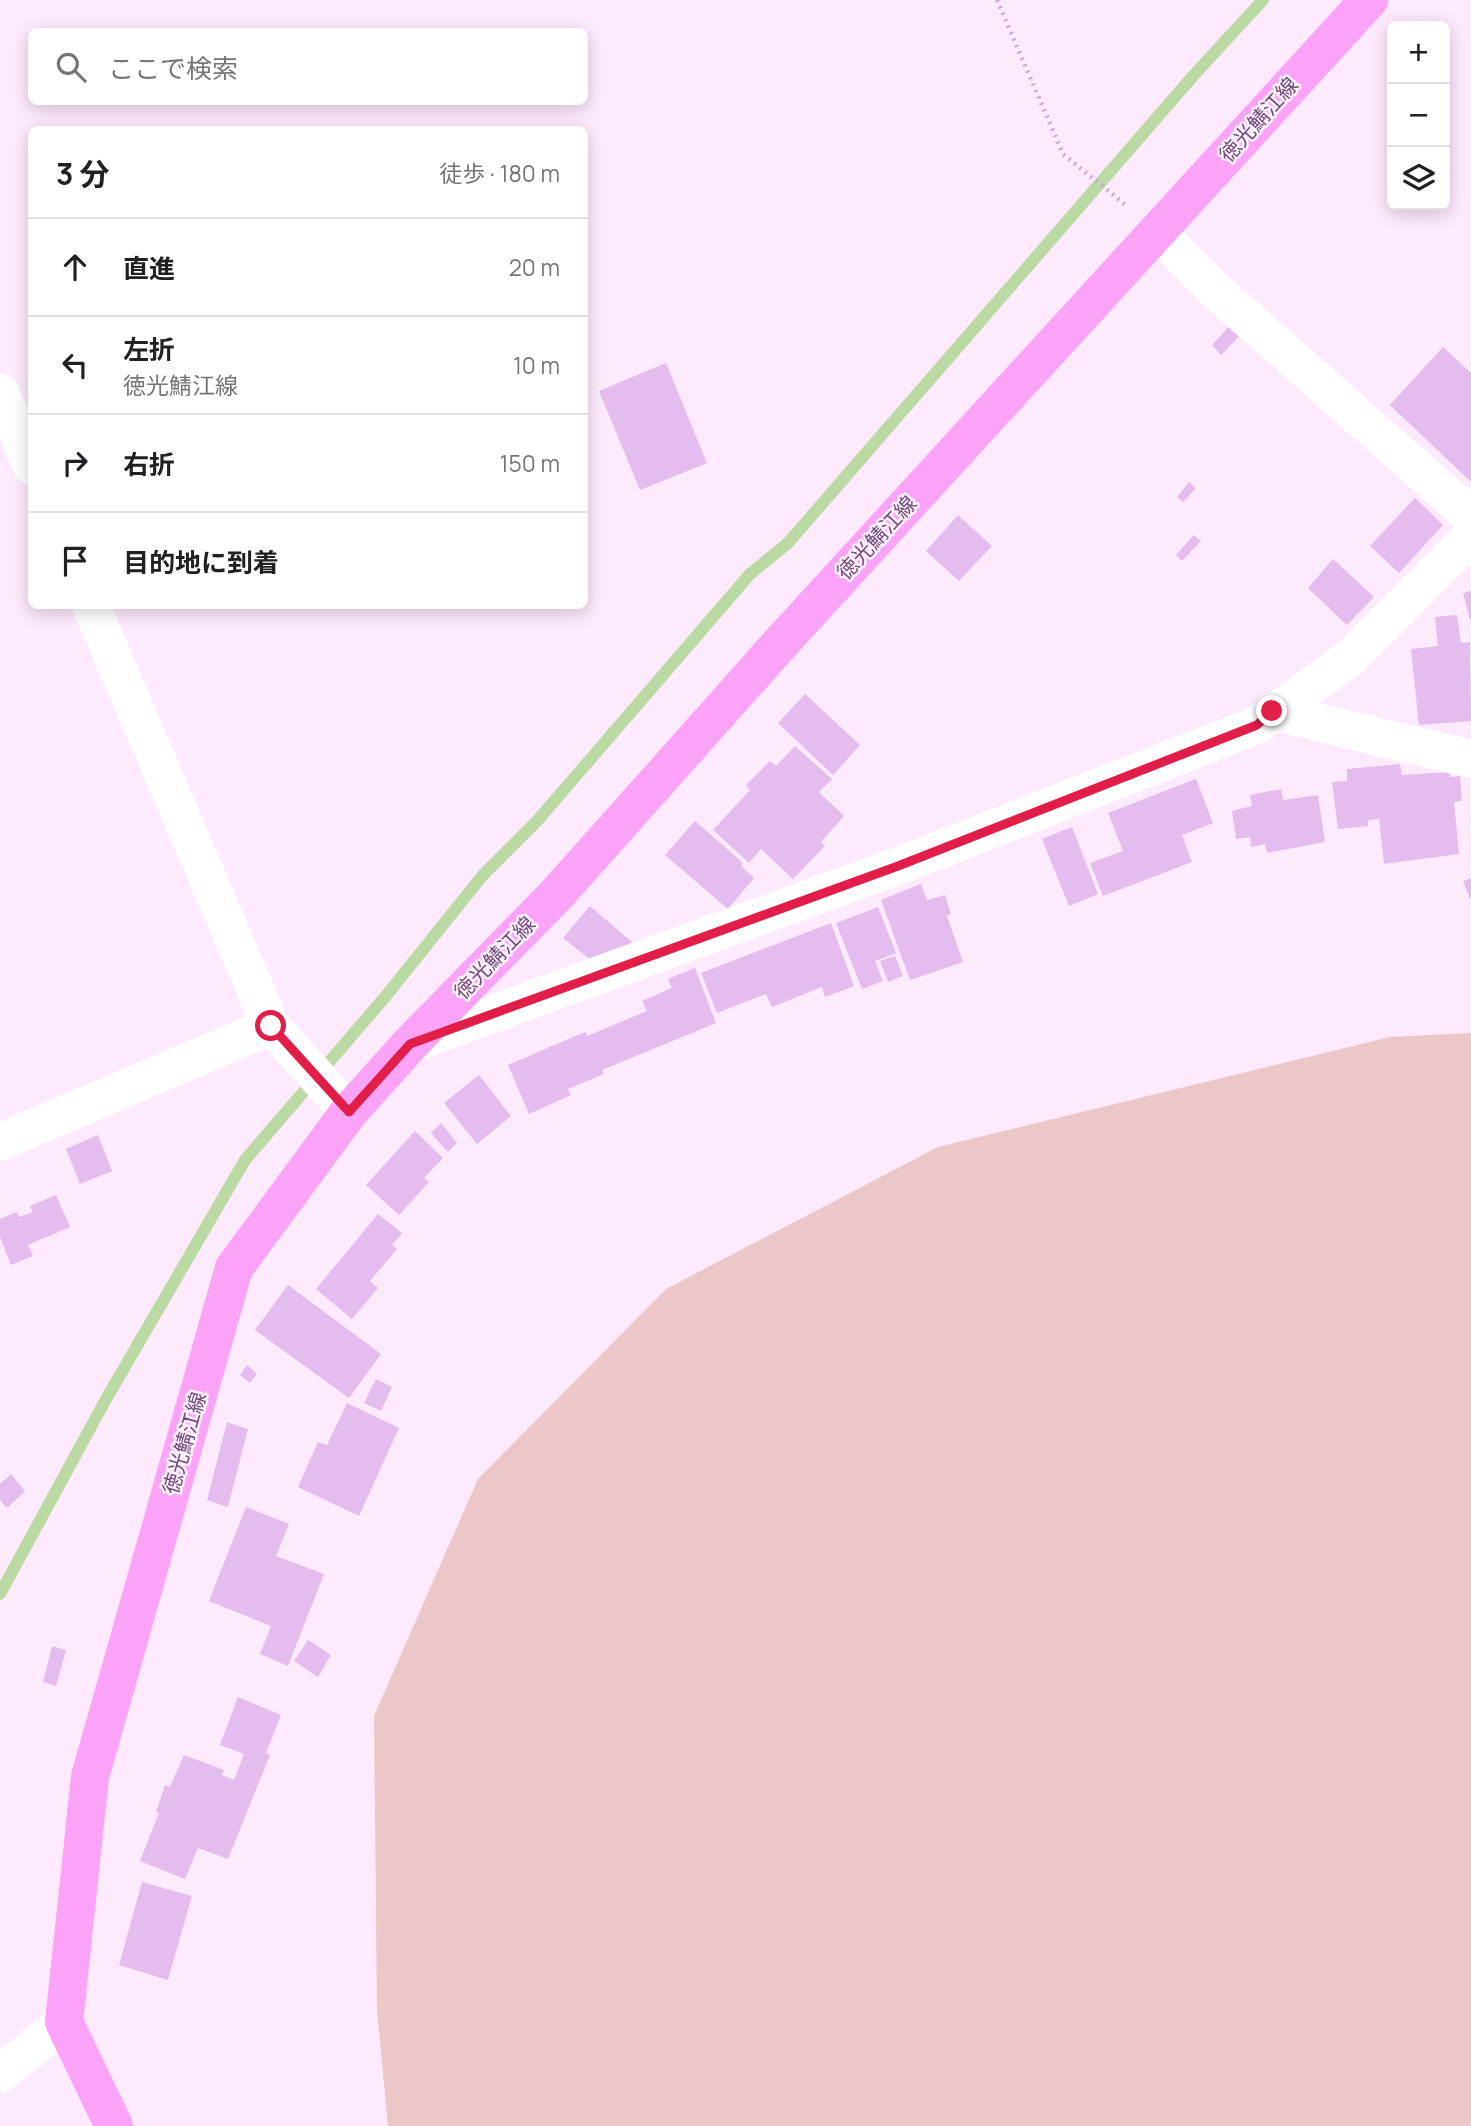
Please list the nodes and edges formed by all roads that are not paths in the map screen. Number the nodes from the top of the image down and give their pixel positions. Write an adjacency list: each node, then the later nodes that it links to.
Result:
1 (1369, 0): 2 (main road, 徳光鯖江線)
2 (1158, 232): 5 (street); 11 (main road, 徳光鯖江線)
3 (0, 393): 4 (street)
4 (28, 457)
5 (1471, 516)
6 (1471, 537): 8 (street)
7 (92, 609): 10 (street)
8 (1272, 711): 9 (street); 11 (street)
9 (1471, 759)
10 (271, 1026): 12 (street); 13 (street)
11 (410, 1044): 12 (main road, 徳光鯖江線)
12 (349, 1112): 14 (main road, 徳光鯖江線)
13 (0, 1142)
14 (64, 2022): 15 (street); 16 (main road)
15 (0, 2074)
16 (114, 2126)

